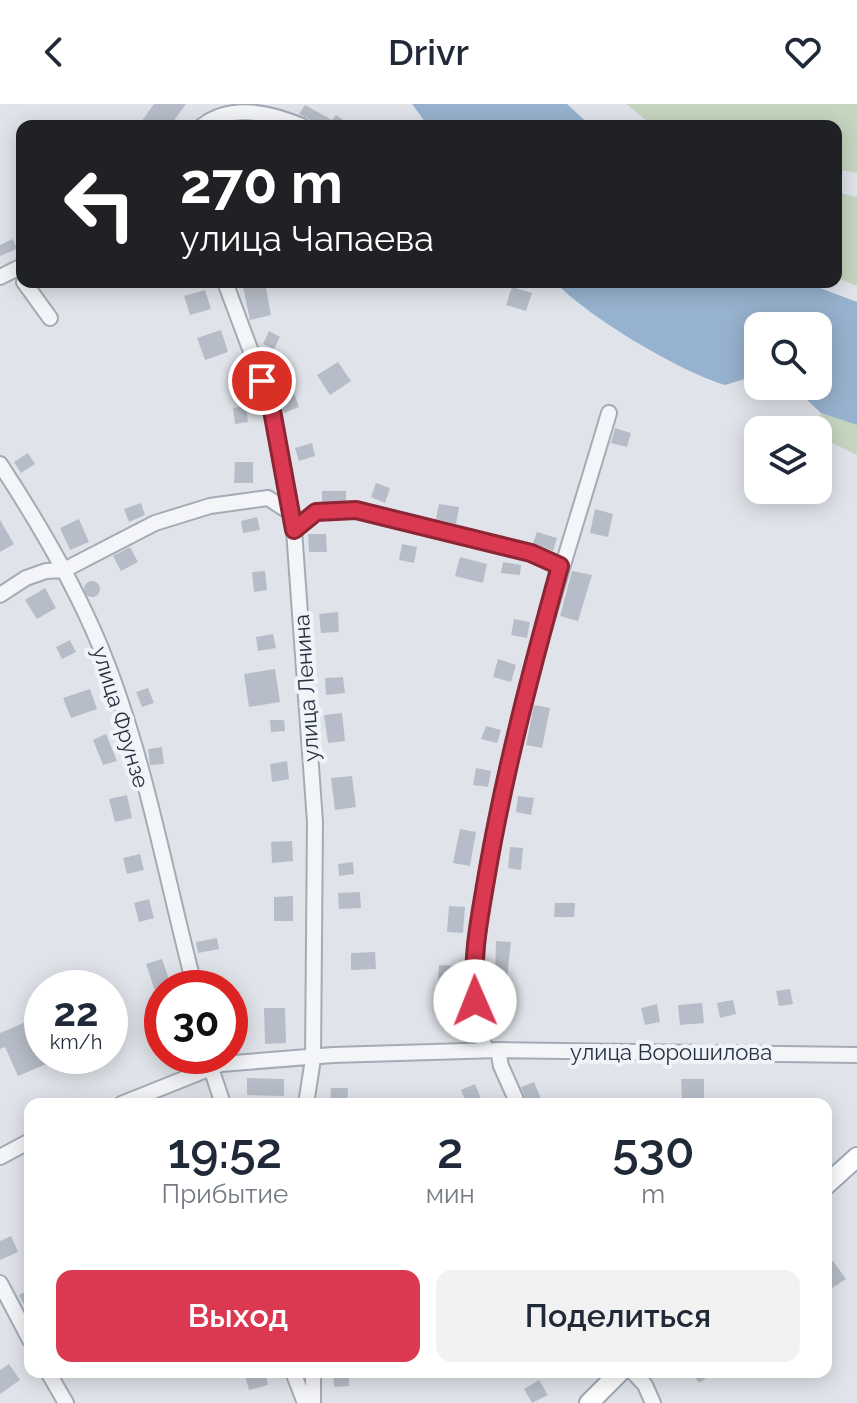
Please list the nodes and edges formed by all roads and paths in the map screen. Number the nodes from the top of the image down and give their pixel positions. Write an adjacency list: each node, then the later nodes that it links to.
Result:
1 (208, 120): 2 (street)
2 (288, 120)
3 (27, 288): 5 (street)
4 (227, 288): 8 (street, улица Ленина)
5 (50, 318)
6 (609, 413): 10 (street)
7 (0, 464): 11 (street, улица Фрунзе)
8 (291, 513): 9 (street, улица Ленина); 11 (street)
9 (294, 530): 10 (street); 16 (street, улица Ленина)
10 (560, 566): 14 (street)
11 (64, 570): 12 (street); 13 (street, улица Фрунзе)
12 (0, 595)
13 (190, 970)
14 (492, 1050): 15 (street, улица Ворошилова); 16 (street, улица Ворошилова); 23 (street)
15 (857, 1055)
16 (313, 1059): 17 (street, улица Ворошилова); 22 (street, улица Ленина)
17 (248, 1062)
18 (191, 1074): 20 (street, улица Ворошилова)
19 (219, 1074): 21 (street)
20 (135, 1098)
21 (222, 1098)
22 (307, 1098)
23 (515, 1098)
24 (24, 1144): 25 (street)
25 (0, 1157)
26 (857, 1157): 27 (main road)
27 (832, 1180)
28 (0, 1283): 29 (street)
29 (24, 1329)
30 (51, 1378): 35 (street)
31 (295, 1378): 36 (street)
32 (313, 1378): 37 (street)
33 (614, 1378): 38 (main road)
34 (639, 1378): 39 (street)
35 (66, 1403)
36 (305, 1403)
37 (313, 1403)
38 (589, 1403)
39 (653, 1403)

